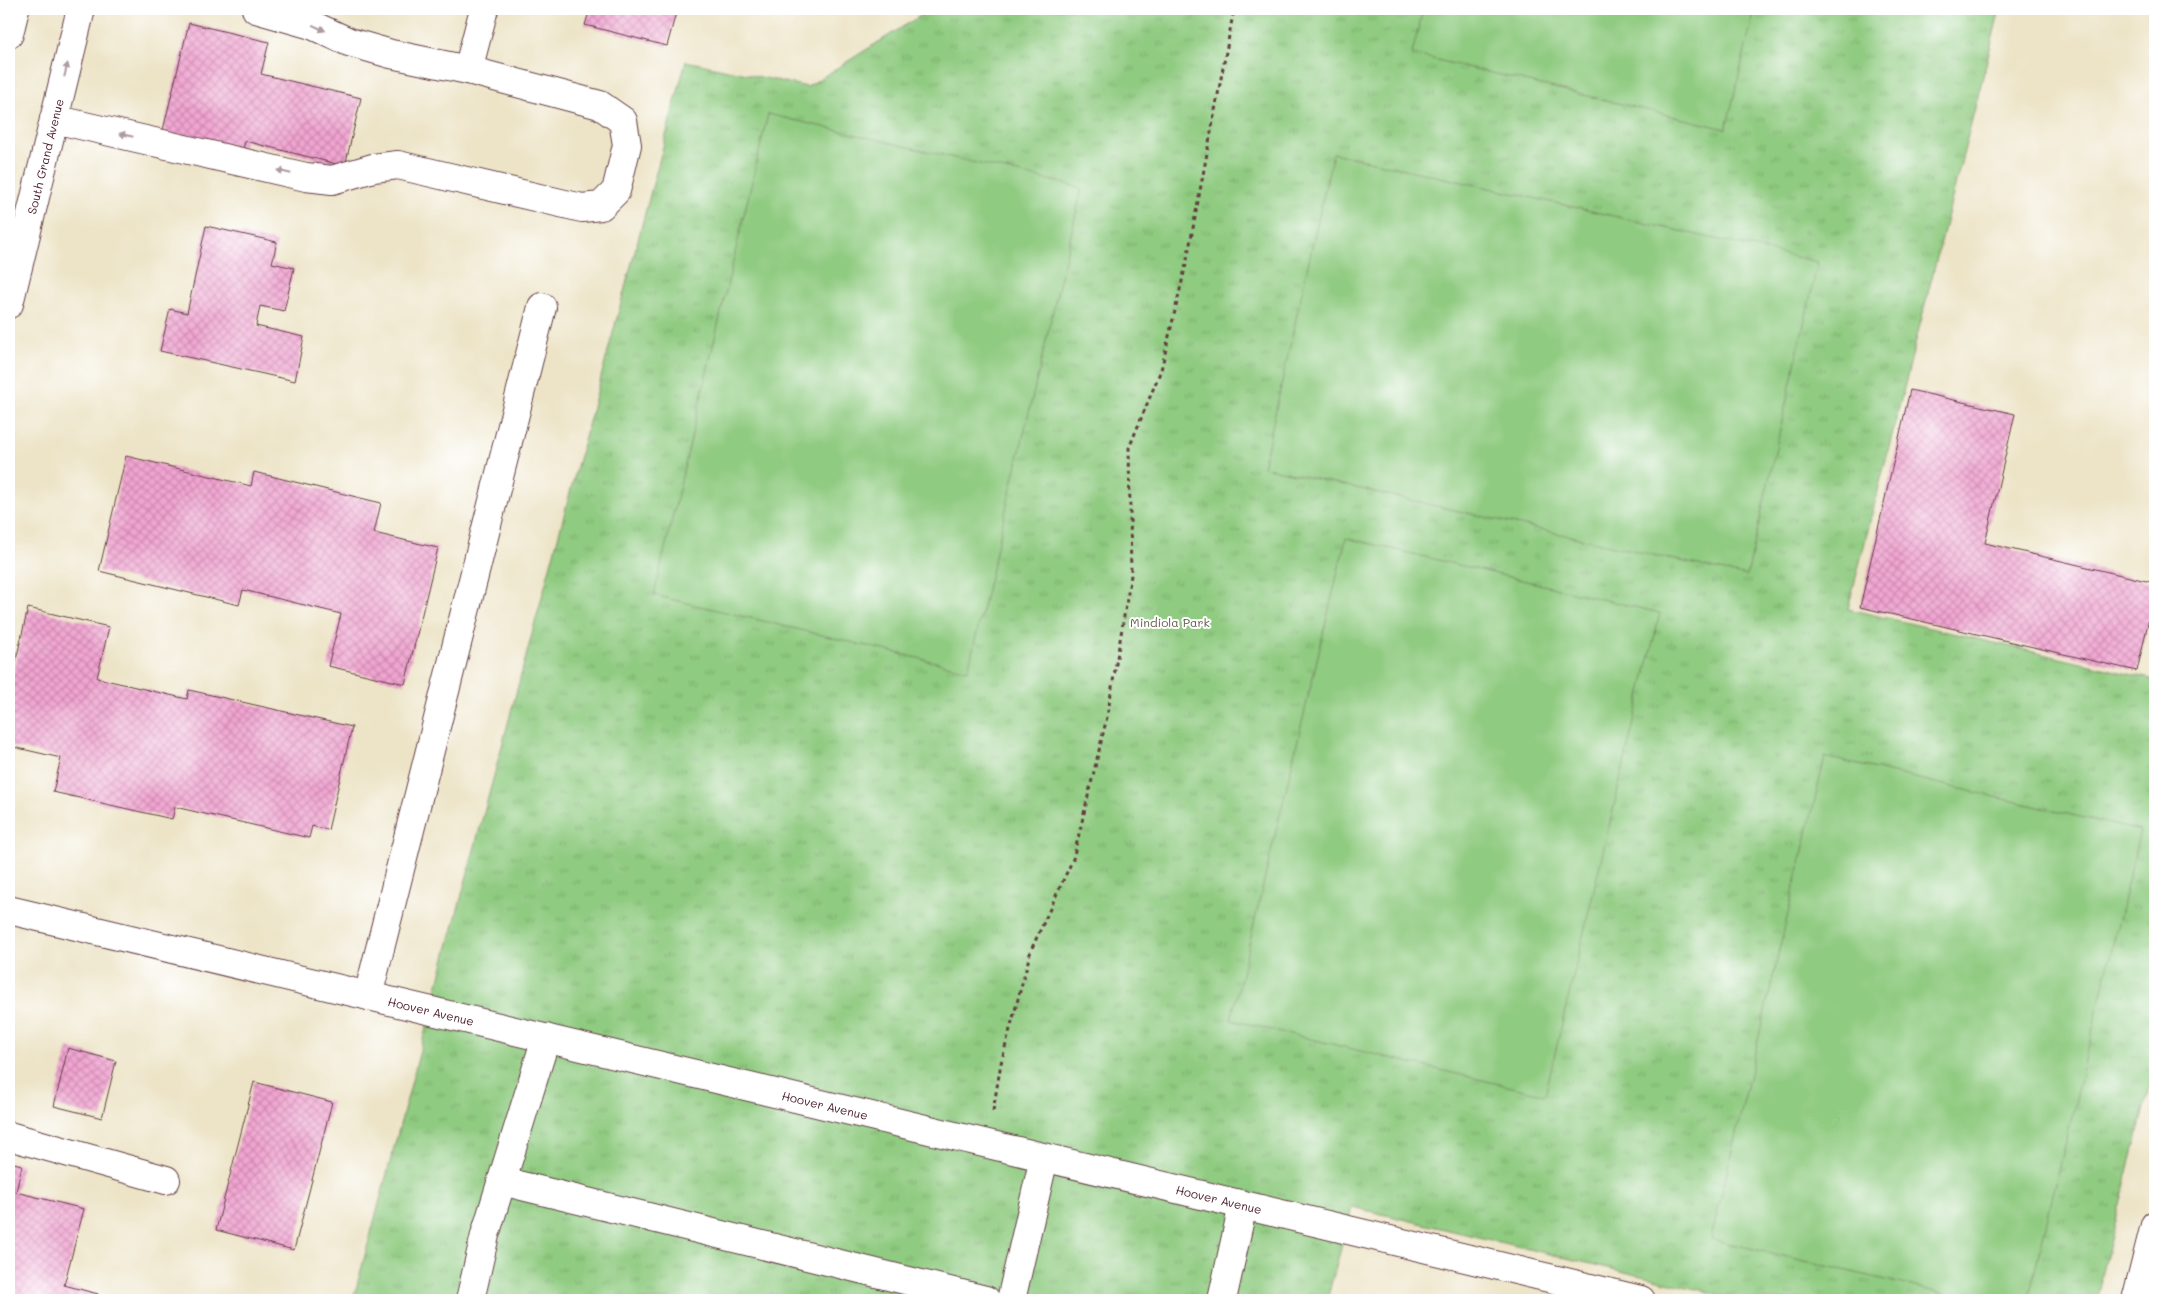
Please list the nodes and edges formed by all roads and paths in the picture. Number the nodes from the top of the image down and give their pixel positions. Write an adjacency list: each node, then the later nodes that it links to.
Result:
1 (15, 9): 6 (street)
2 (81, 9): 8 (street, South Grand Avenue, one-way to 2)
3 (256, 9): 7 (street, one-way to 7)
4 (484, 9): 7 (street)
5 (1234, 9): 15 (path)
6 (9, 34)
7 (468, 70): 8 (street, one-way to 8)
8 (54, 119): 9 (street, South Grand Avenue)
9 (9, 304)
10 (542, 307): 12 (street)
11 (9, 910): 12 (street, Hoover Avenue)
12 (368, 996): 13 (street, Hoover Avenue)
13 (546, 1038): 15 (street, Hoover Avenue); 18 (street)
14 (9, 1136): 17 (street)
15 (987, 1144): 16 (street, Hoover Avenue)
16 (1044, 1158): 19 (street, Hoover Avenue); 23 (street)
17 (166, 1180)
18 (502, 1181): 21 (street); 22 (street)
19 (1243, 1205): 24 (street); 25 (street, Hoover Avenue)
20 (2155, 1225): 26 (street)
21 (470, 1300)
22 (986, 1300)
23 (1011, 1300)
24 (1222, 1300)
25 (1641, 1300)
26 (2136, 1300)

